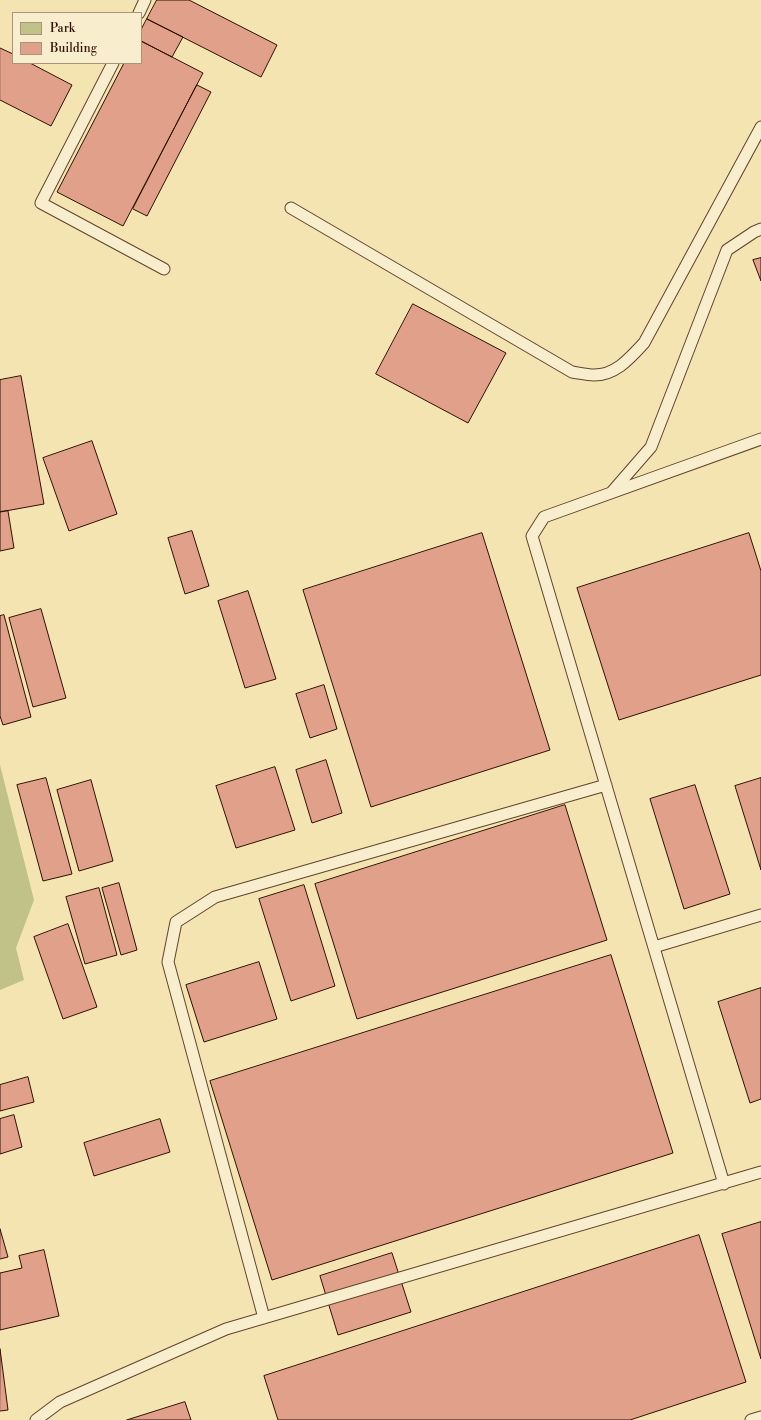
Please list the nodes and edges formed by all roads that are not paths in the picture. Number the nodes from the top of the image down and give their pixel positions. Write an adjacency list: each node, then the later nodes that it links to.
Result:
1 (145, 0): 2 (lane)
2 (139, 12)
3 (112, 64): 7 (lane)
4 (761, 127): 5 (lane)
5 (291, 208)
6 (761, 229): 9 (lane)
7 (164, 269)
8 (761, 439): 9 (lane)
9 (610, 494): 10 (lane)
10 (606, 785): 12 (lane); 15 (lane)
11 (761, 915): 12 (lane)
12 (654, 947): 14 (lane)
13 (761, 1172): 14 (lane)
14 (724, 1184): 15 (lane)
15 (264, 1318): 17 (lane)
16 (761, 1417): 18 (lane)
17 (36, 1420)
18 (751, 1420)

